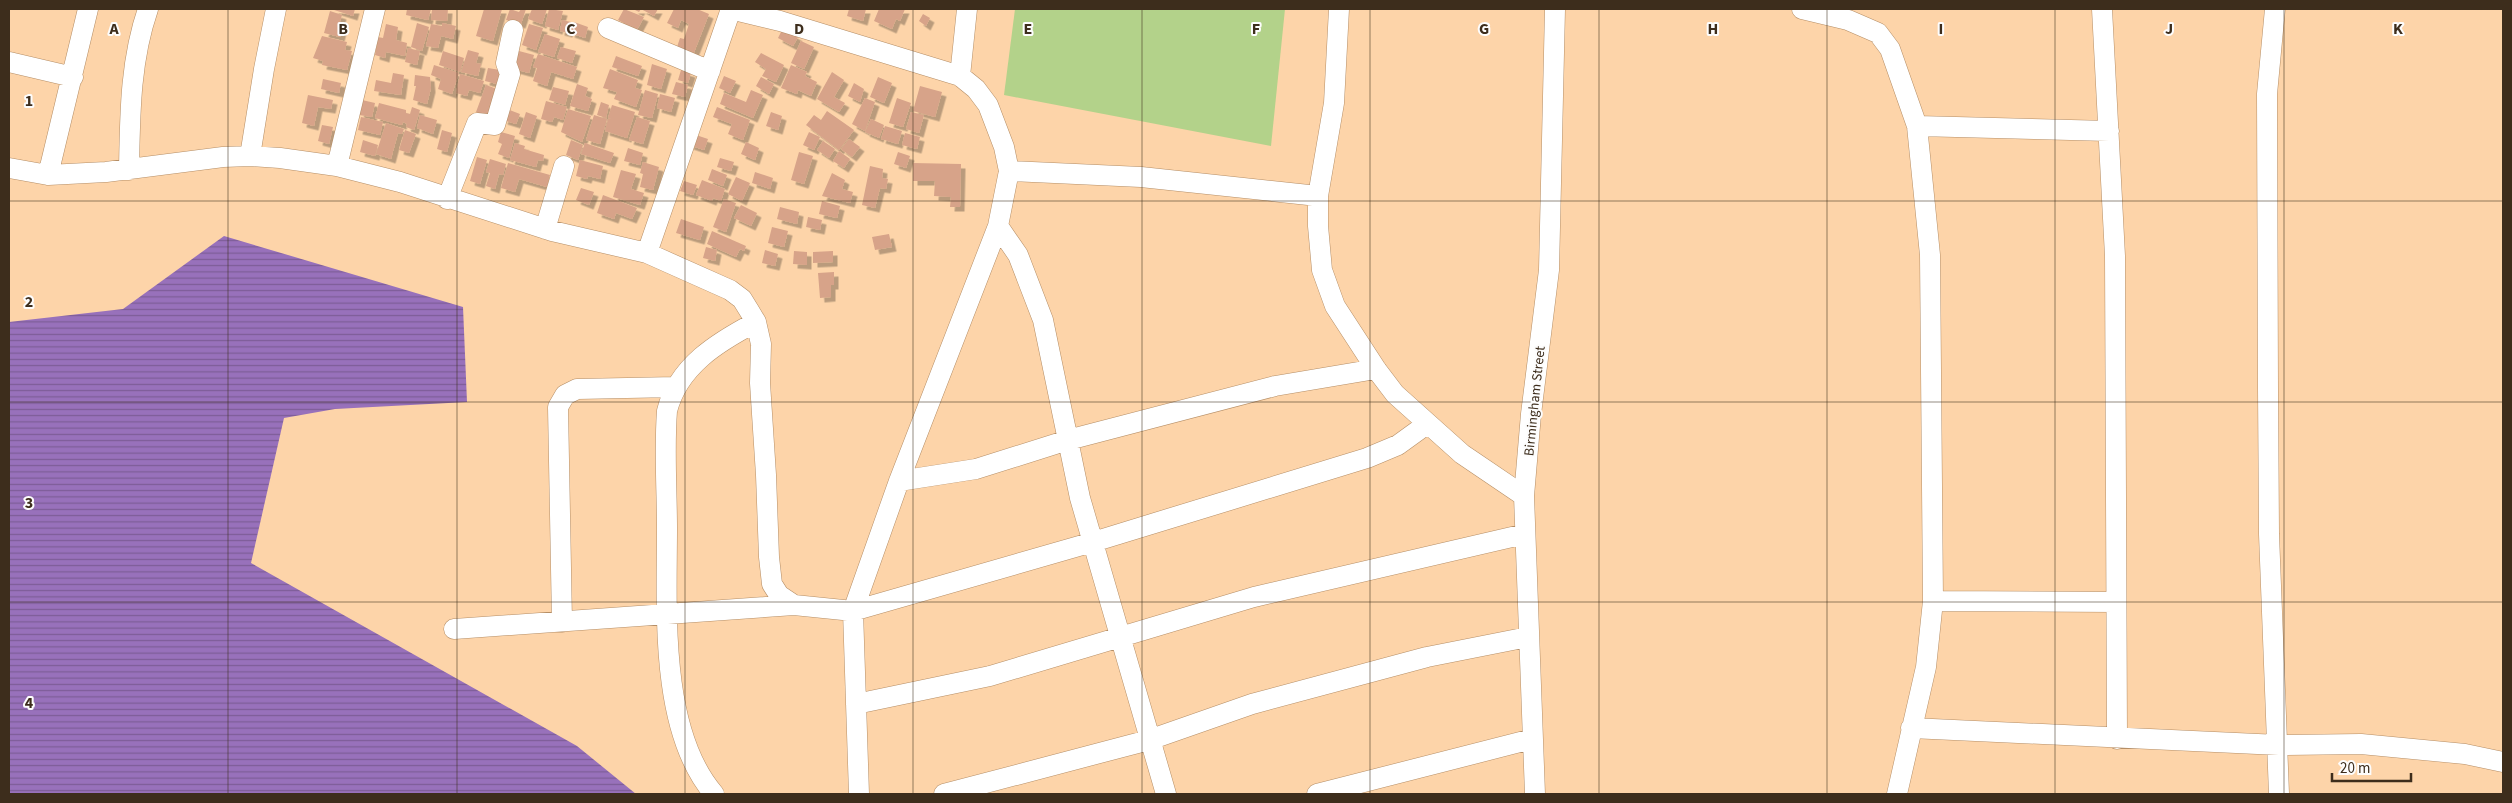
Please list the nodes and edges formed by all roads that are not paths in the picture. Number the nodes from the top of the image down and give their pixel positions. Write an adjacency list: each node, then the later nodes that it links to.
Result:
1 (88, 9): 17 (street)
2 (148, 9): 24 (street)
3 (276, 9): 20 (street)
4 (375, 9): 21 (street)
5 (730, 9): 15 (street); 16 (street)
6 (967, 9): 16 (street)
7 (1339, 9): 27 (street)
8 (1555, 9): 38 (street, Birmingham Street)
9 (1802, 9): 18 (street)
10 (2102, 9): 19 (street)
11 (2275, 9): 55 (street)
12 (608, 28): 15 (street)
13 (513, 30): 28 (street)
14 (9, 62): 17 (street)
15 (710, 71): 31 (street)
16 (960, 76): 25 (street)
17 (73, 77): 26 (street)
18 (1917, 126): 19 (street); 41 (street)
19 (2110, 130): 42 (street)
20 (250, 156): 21 (street); 24 (street)
21 (337, 166): 28 (street)
22 (564, 166): 30 (street)
23 (9, 168): 26 (street)
24 (129, 170): 26 (street)
25 (1009, 171): 27 (street); 29 (street)
26 (48, 175)
27 (1318, 196): 33 (street)
28 (447, 199): 30 (street)
29 (998, 226): 36 (street); 37 (street)
30 (546, 229): 31 (street)
31 (647, 253): 32 (street)
32 (756, 322): 34 (street); 43 (street)
33 (1376, 369): 35 (street); 36 (street)
34 (676, 387): 45 (street); 46 (street)
35 (1427, 424): 38 (street); 40 (street)
36 (1068, 440): 37 (street); 40 (street)
37 (899, 481): 44 (street)
38 (1524, 496): 39 (street, Birmingham Street)
39 (1525, 534): 48 (street, Birmingham Street); 49 (street)
40 (1093, 542): 44 (street); 49 (street)
41 (1932, 601): 42 (street); 51 (street)
42 (2116, 602): 53 (street)
43 (794, 605): 44 (street); 45 (street)
44 (853, 611): 50 (street)
45 (667, 615): 46 (street); 57 (street)
46 (562, 622): 47 (street)
47 (454, 629)
48 (1528, 636): 52 (street, Birmingham Street); 54 (street)
49 (1120, 638): 50 (street); 54 (street)
50 (856, 704): 58 (street)
51 (1911, 728): 53 (street); 63 (street)
52 (1532, 739): 61 (street); 62 (street, Birmingham Street)
53 (2117, 739): 55 (street)
54 (1149, 740): 59 (street); 60 (street)
55 (2279, 746): 56 (street); 64 (street)
56 (2503, 762)
57 (714, 794)
58 (859, 794)
59 (944, 794)
60 (1166, 794)
61 (1317, 794)
62 (1535, 794)
63 (1897, 794)
64 (2279, 794)

